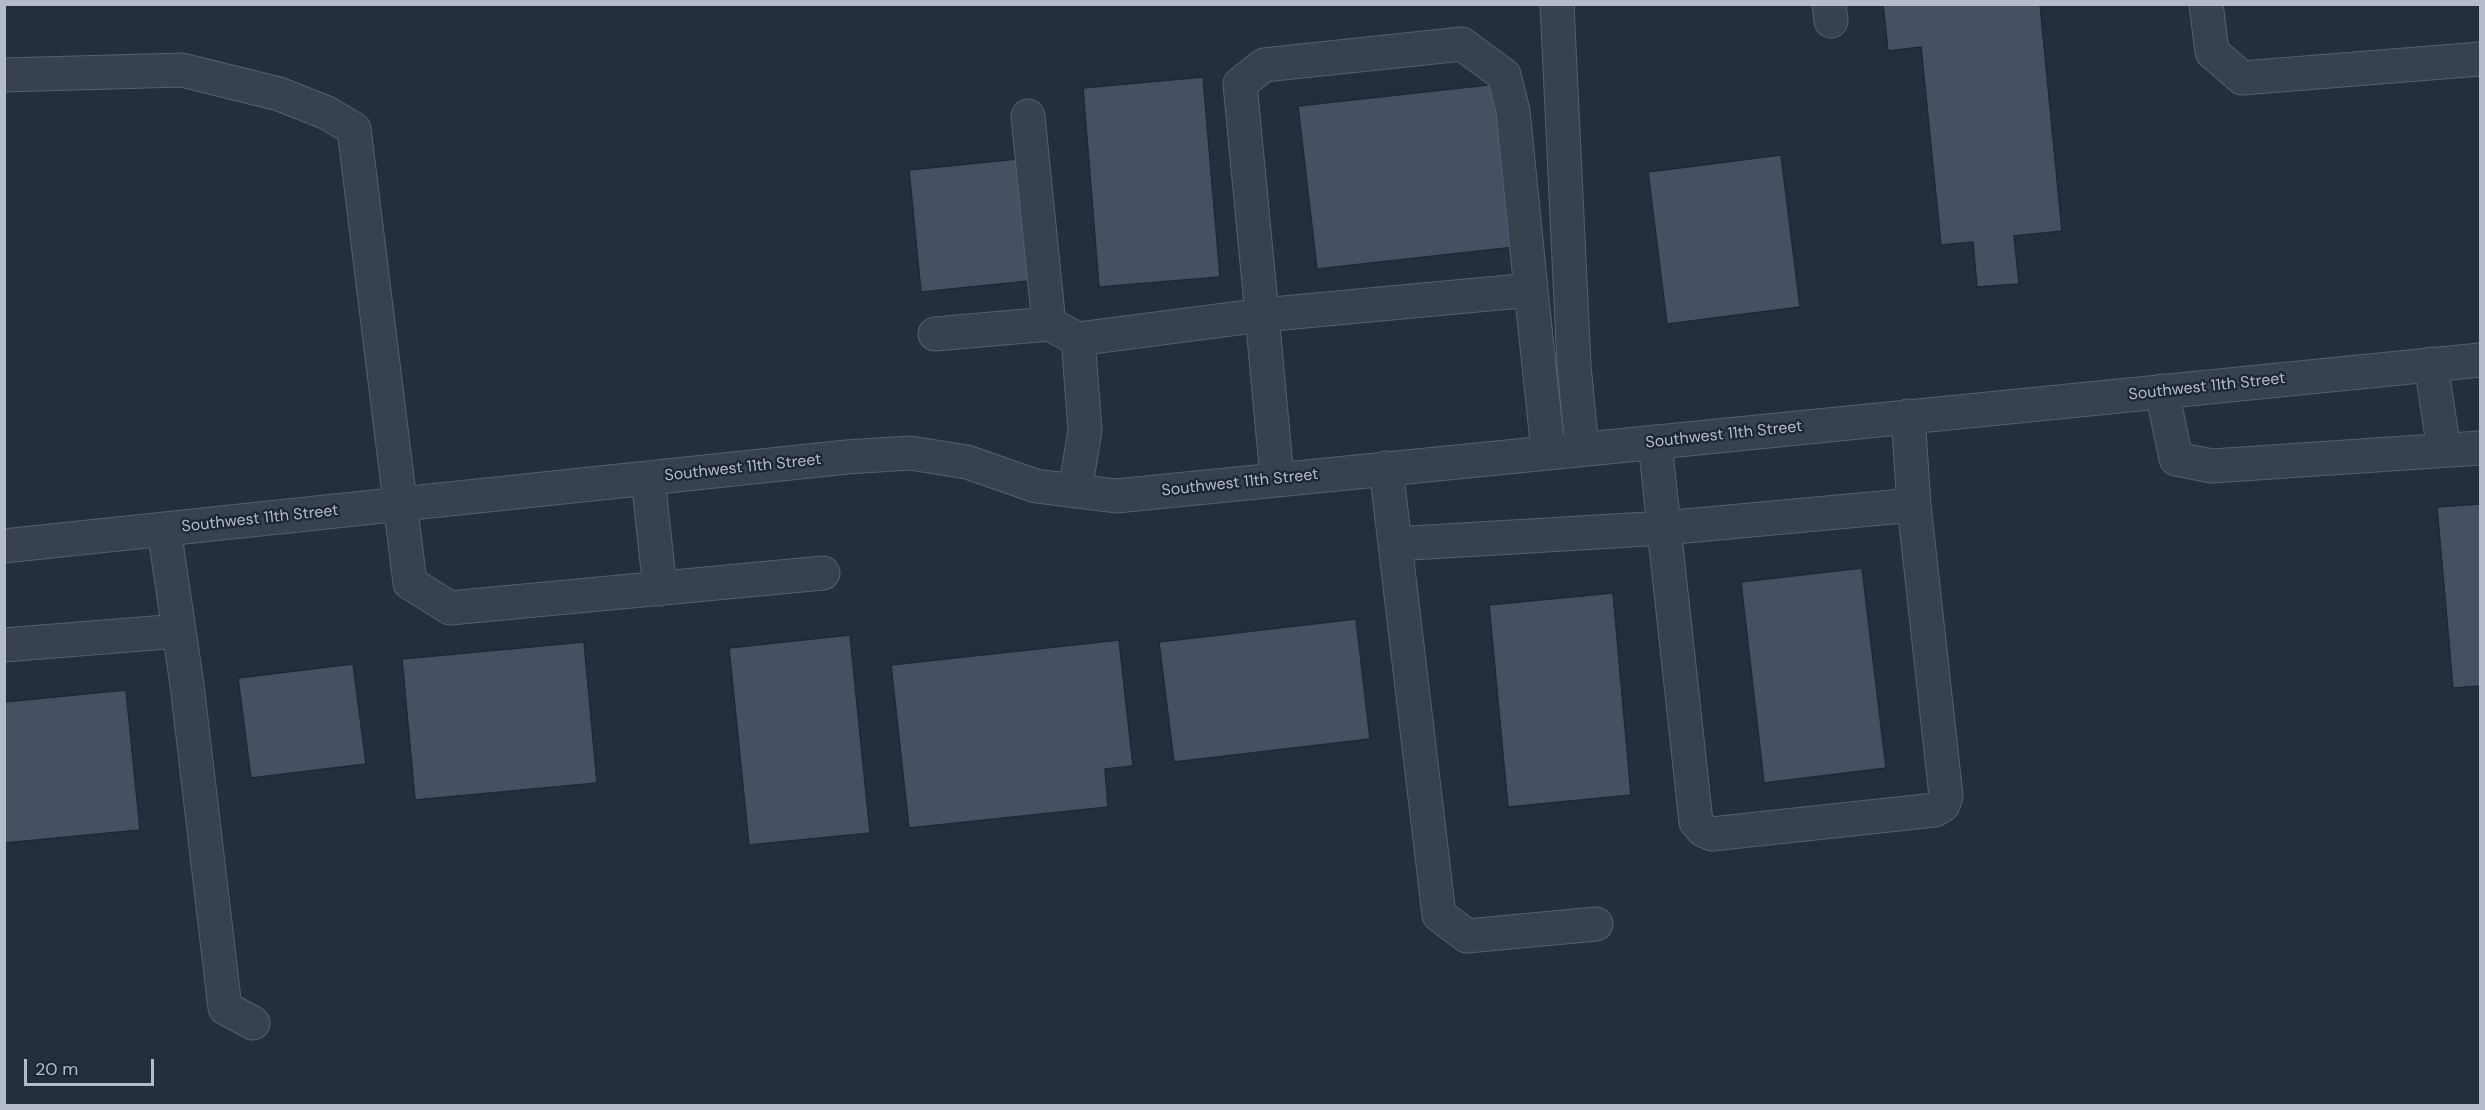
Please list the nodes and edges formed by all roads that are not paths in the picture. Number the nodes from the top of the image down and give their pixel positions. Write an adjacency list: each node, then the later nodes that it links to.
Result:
1 (1557, 4): 17 (street)
2 (2206, 4): 3 (street)
3 (2481, 59)
4 (4, 75): 24 (street)
5 (1028, 116): 8 (street)
6 (1531, 290): 7 (street); 7 (street); 19 (street)
7 (1262, 315): 10 (street); 22 (street)
8 (1049, 324): 9 (street); 10 (street)
9 (935, 334)
10 (1078, 339): 23 (street)
11 (2481, 360): 12 (street, Southwest 11th Street)
12 (2431, 364): 13 (street, Southwest 11th Street); 18 (street)
13 (2162, 391): 14 (street, Southwest 11th Street); 18 (street)
14 (1908, 416): 15 (street, Southwest 11th Street); 25 (street)
15 (1655, 442): 17 (street, Southwest 11th Street); 26 (street)
16 (2481, 448): 18 (street)
17 (1582, 449): 19 (street, Southwest 11th Street)
18 (2444, 450)
19 (1548, 451): 20 (street, Southwest 11th Street)
20 (1386, 468): 22 (street, Southwest 11th Street); 28 (street)
21 (648, 478): 23 (street, Southwest 11th Street); 24 (street, Southwest 11th Street); 31 (street)
22 (1278, 478): 23 (street, Southwest 11th Street)
23 (1075, 491)
24 (401, 505): 27 (street, Southwest 11th Street); 31 (street)
25 (1914, 505): 26 (street); 26 (street)
26 (1664, 528): 28 (street)
27 (164, 530): 29 (street, Southwest 11th Street); 32 (street)
28 (1395, 544): 34 (street)
29 (4, 546)
30 (823, 573): 31 (street)
31 (660, 589)
32 (179, 631): 33 (street); 35 (street)
33 (4, 645)
34 (1596, 924)
35 (253, 1023)

